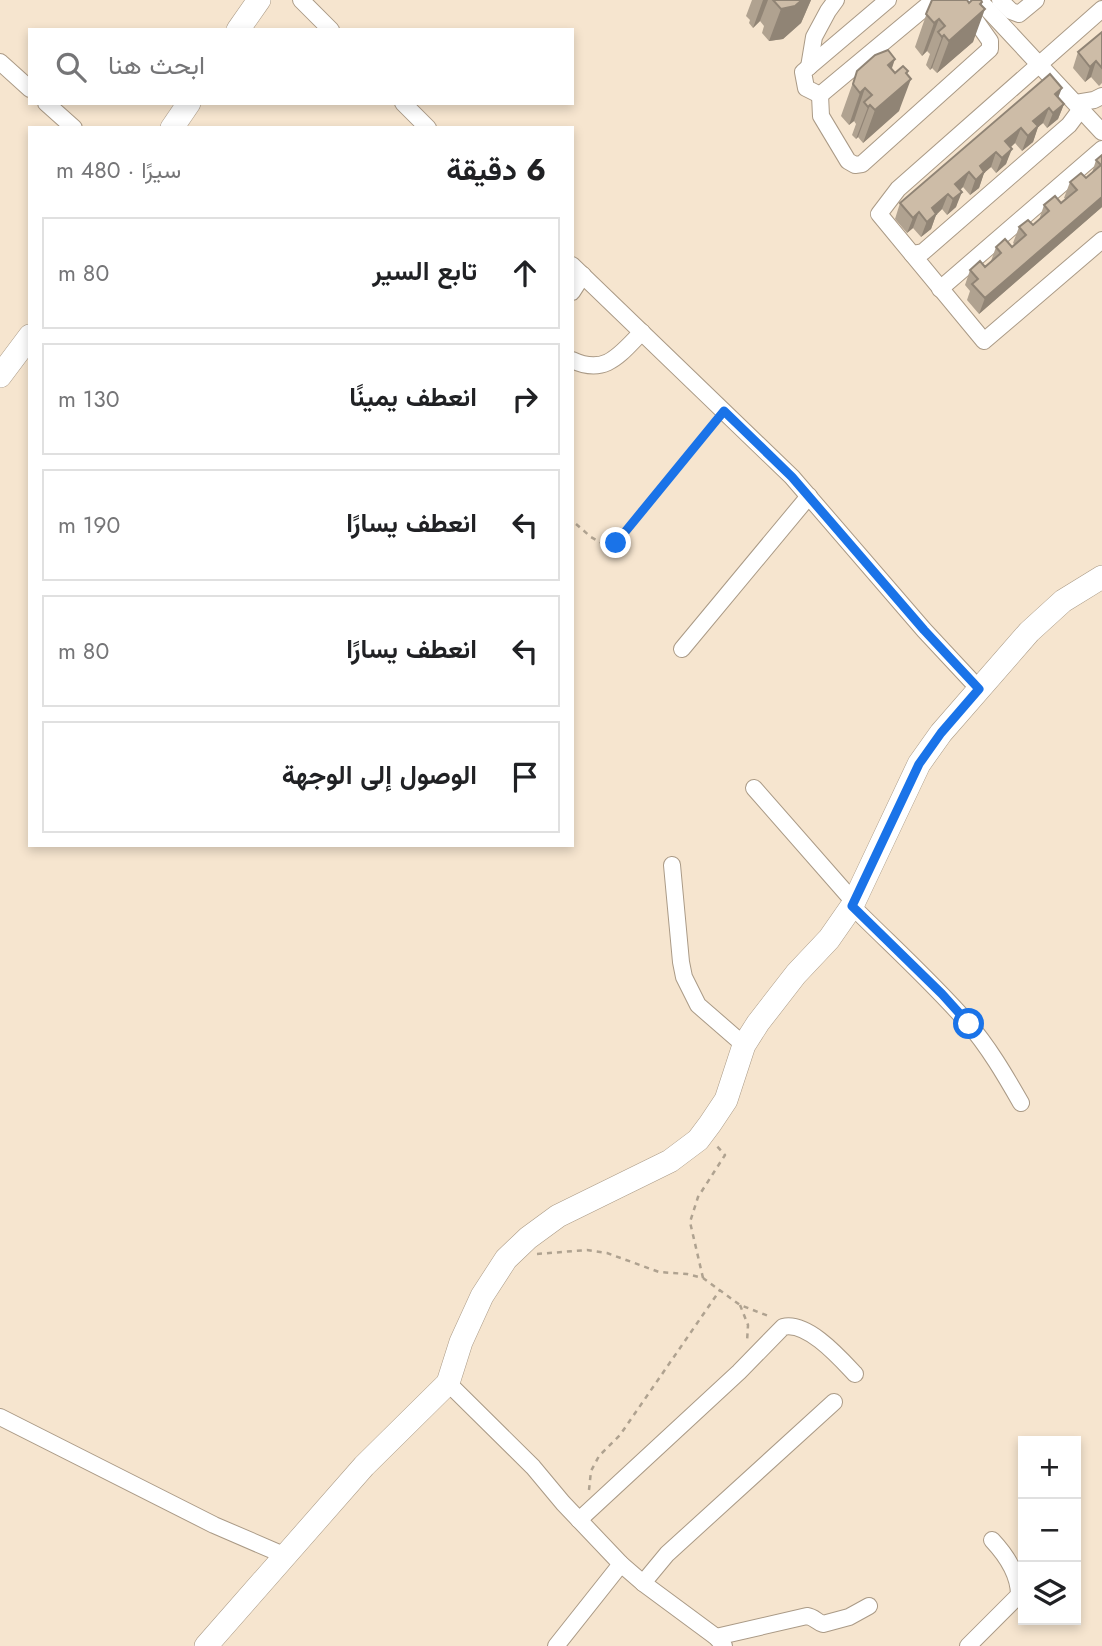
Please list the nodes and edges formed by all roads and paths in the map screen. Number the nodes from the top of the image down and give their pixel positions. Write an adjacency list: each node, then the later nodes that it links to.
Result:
1 (258, 0): 11 (main road)
2 (302, 0): 12 (street)
3 (836, 0): 15 (street)
4 (888, 0): 15 (street)
5 (934, 0): 17 (street)
6 (961, 0): 17 (street)
7 (979, 0): 14 (street)
8 (1000, 0): 9 (street)
9 (1036, 0)
10 (1102, 9): 14 (street)
11 (239, 28)
12 (329, 28)
13 (0, 62): 16 (street)
14 (1041, 64): 22 (street); 29 (street)
15 (809, 67): 17 (street)
16 (28, 87)
17 (820, 95)
18 (1102, 96): 22 (street)
19 (48, 105): 23 (street)
20 (188, 105): 24 (main road)
21 (405, 105): 25 (street)
22 (1078, 106): 26 (street); 29 (street)
23 (72, 126)
24 (173, 126)
25 (426, 126)
26 (1102, 132)
27 (1102, 149): 31 (street)
28 (1102, 240): 31 (street)
29 (912, 254): 31 (street)
30 (578, 270): 32 (street)
31 (940, 289)
32 (642, 332): 34 (street); 36 (street)
33 (28, 339): 35 (main road)
34 (574, 361)
35 (0, 376)
36 (724, 411): 37 (street); 38 (path)
37 (809, 496): 40 (street); 41 (street)
38 (576, 524)
39 (1102, 576): 41 (main road)
40 (682, 649)
41 (979, 689): 44 (main road)
42 (754, 788): 44 (street)
43 (672, 865): 45 (street)
44 (853, 904): 45 (main road); 46 (street)
45 (744, 1045): 47 (main road)
46 (1021, 1103)
47 (705, 1131): 48 (main road); 49 (path)
48 (509, 1256): 49 (path); 55 (main road)
49 (703, 1278): 50 (path)
50 (720, 1290): 51 (path); 58 (path)
51 (740, 1305): 52 (path); 53 (path)
52 (791, 1325): 53 (street); 54 (street)
53 (740, 1372): 58 (street)
54 (855, 1374)
55 (448, 1383): 58 (street); 60 (main road)
56 (834, 1402): 62 (street)
57 (0, 1417): 60 (street)
58 (582, 1517): 61 (street)
59 (992, 1540): 67 (street)
60 (286, 1556): 65 (main road)
61 (621, 1564): 62 (street); 66 (street)
62 (643, 1583): 64 (street)
63 (869, 1606): 64 (street)
64 (720, 1641)
65 (206, 1646)
66 (556, 1646)
67 (968, 1646)

